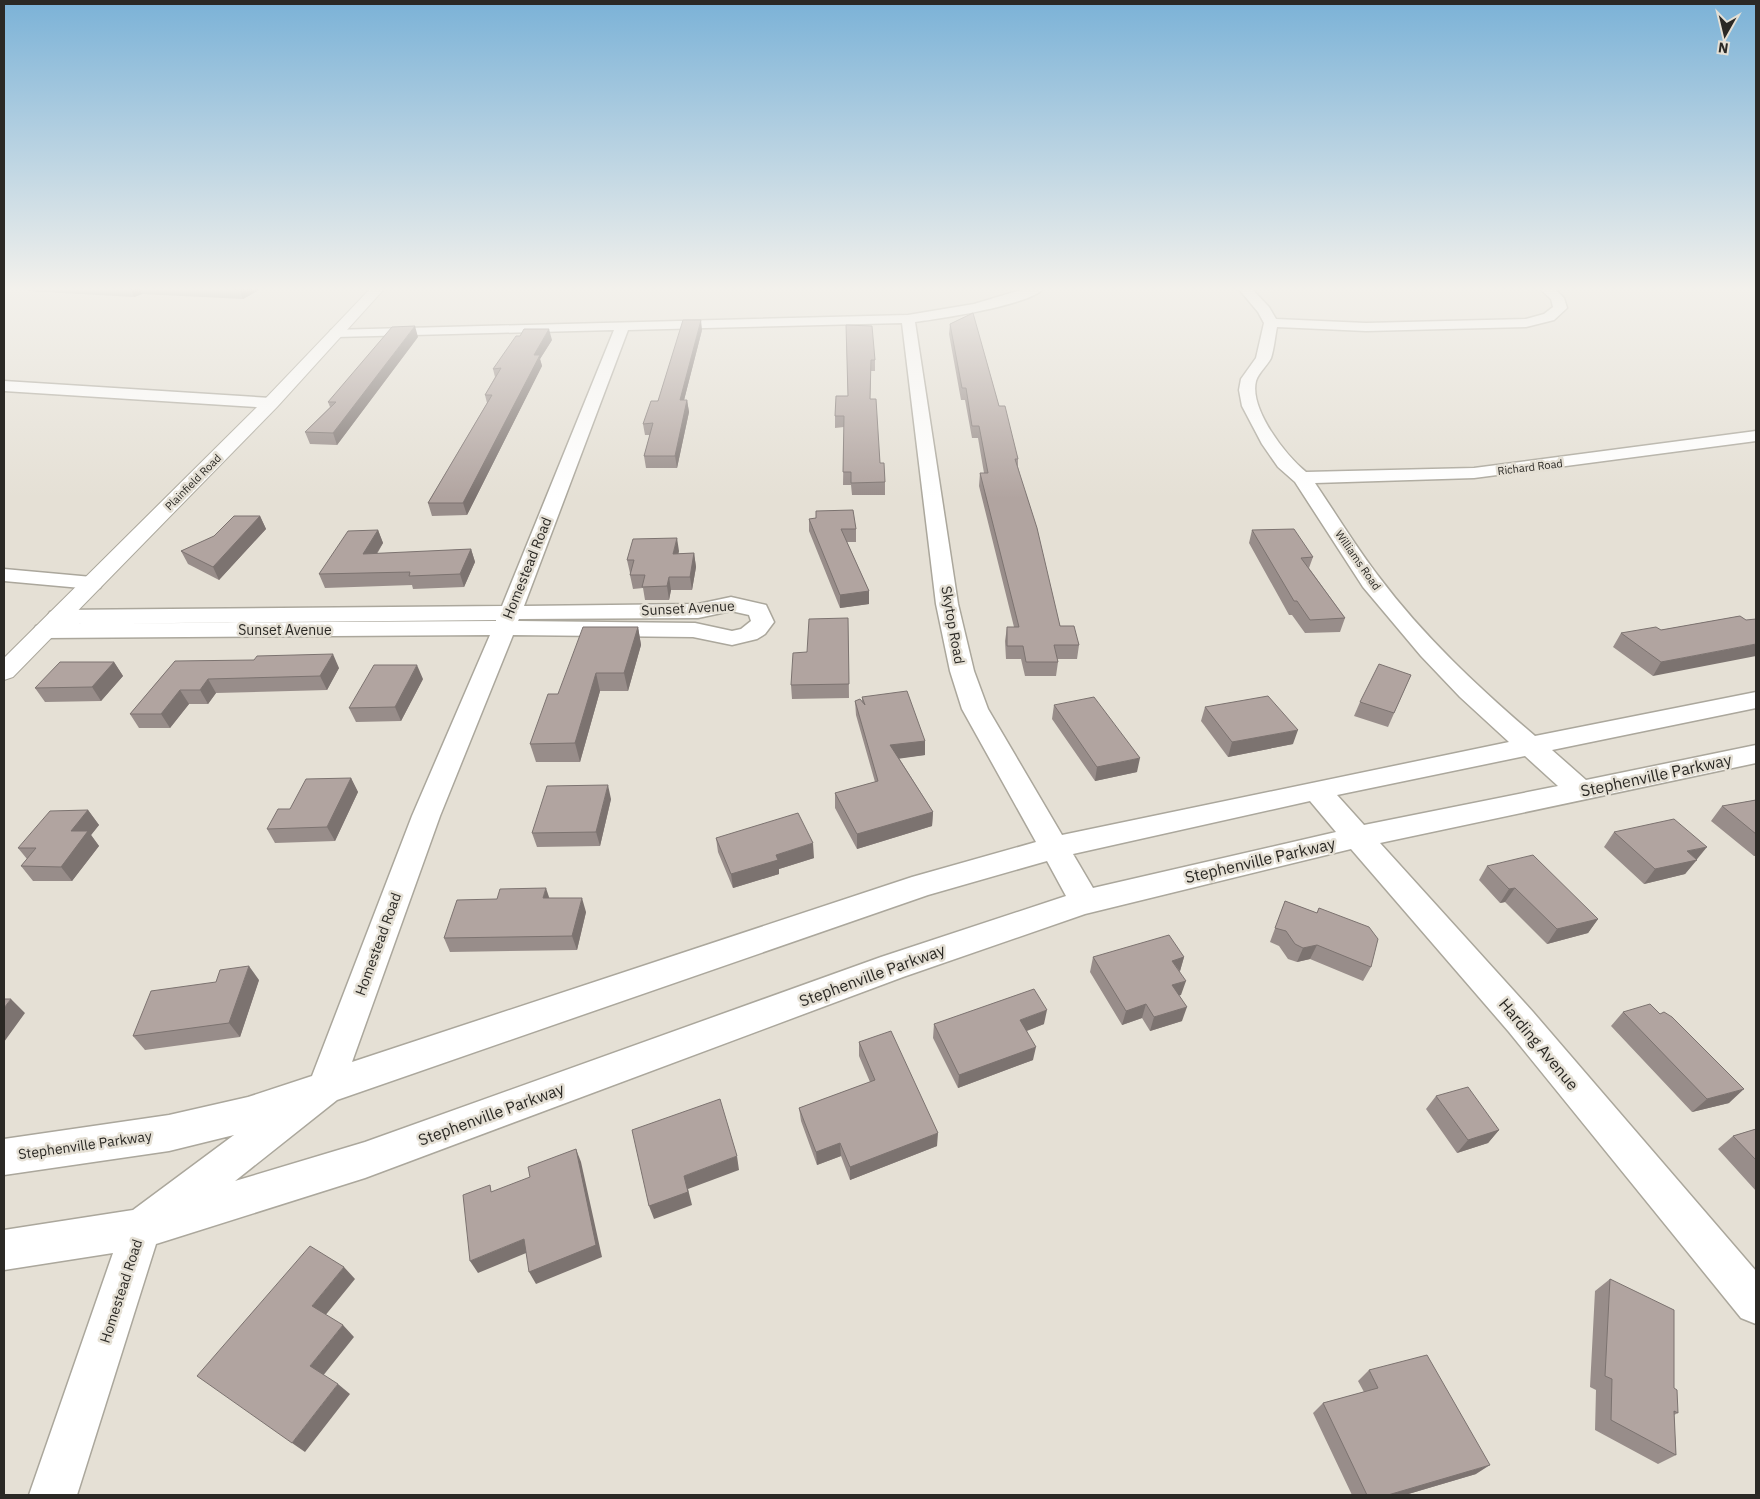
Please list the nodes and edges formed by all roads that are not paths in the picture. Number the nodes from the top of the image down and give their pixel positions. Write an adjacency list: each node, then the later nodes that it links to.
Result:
1 (313, 358): 6 (street, Plainfield Road)
2 (610, 358): 11 (street, Homestead Road)
3 (913, 358): 20 (street, Skytop Road)
4 (1263, 358): 8 (street, Williams Road)
5 (4, 386): 6 (street)
6 (271, 403): 10 (street, Plainfield Road)
7 (1756, 436): 8 (street, Richard Road)
8 (1302, 478): 15 (street, Williams Road)
9 (4, 575): 10 (street)
10 (92, 583): 12 (street, Plainfield Road)
11 (506, 621): 11 (street, Sunset Avenue); 12 (street, Sunset Avenue); 22 (street, Homestead Road)
12 (51, 624): 13 (street, Plainfield Road)
13 (4, 672)
14 (1756, 700): 15 (street, Stephenville Parkway)
15 (1530, 745): 17 (street, Stephenville Parkway); 18 (street, Williams Road)
16 (1756, 754): 18 (street, Stephenville Parkway)
17 (1316, 790): 19 (street, Harding Avenue); 20 (street, Stephenville Parkway)
18 (1581, 791): 19 (street, Stephenville Parkway)
19 (1358, 837): 21 (street, Stephenville Parkway); 26 (street, Harding Avenue)
20 (1053, 848): 21 (street, Skytop Road); 22 (street, Stephenville Parkway)
21 (1086, 902): 24 (street, Stephenville Parkway)
22 (325, 1088): 23 (street, Stephenville Parkway); 24 (street, Homestead Road)
23 (4, 1157)
24 (141, 1229): 25 (street, Stephenville Parkway); 27 (street, Homestead Road)
25 (4, 1250)
26 (1756, 1303)
27 (53, 1495)

